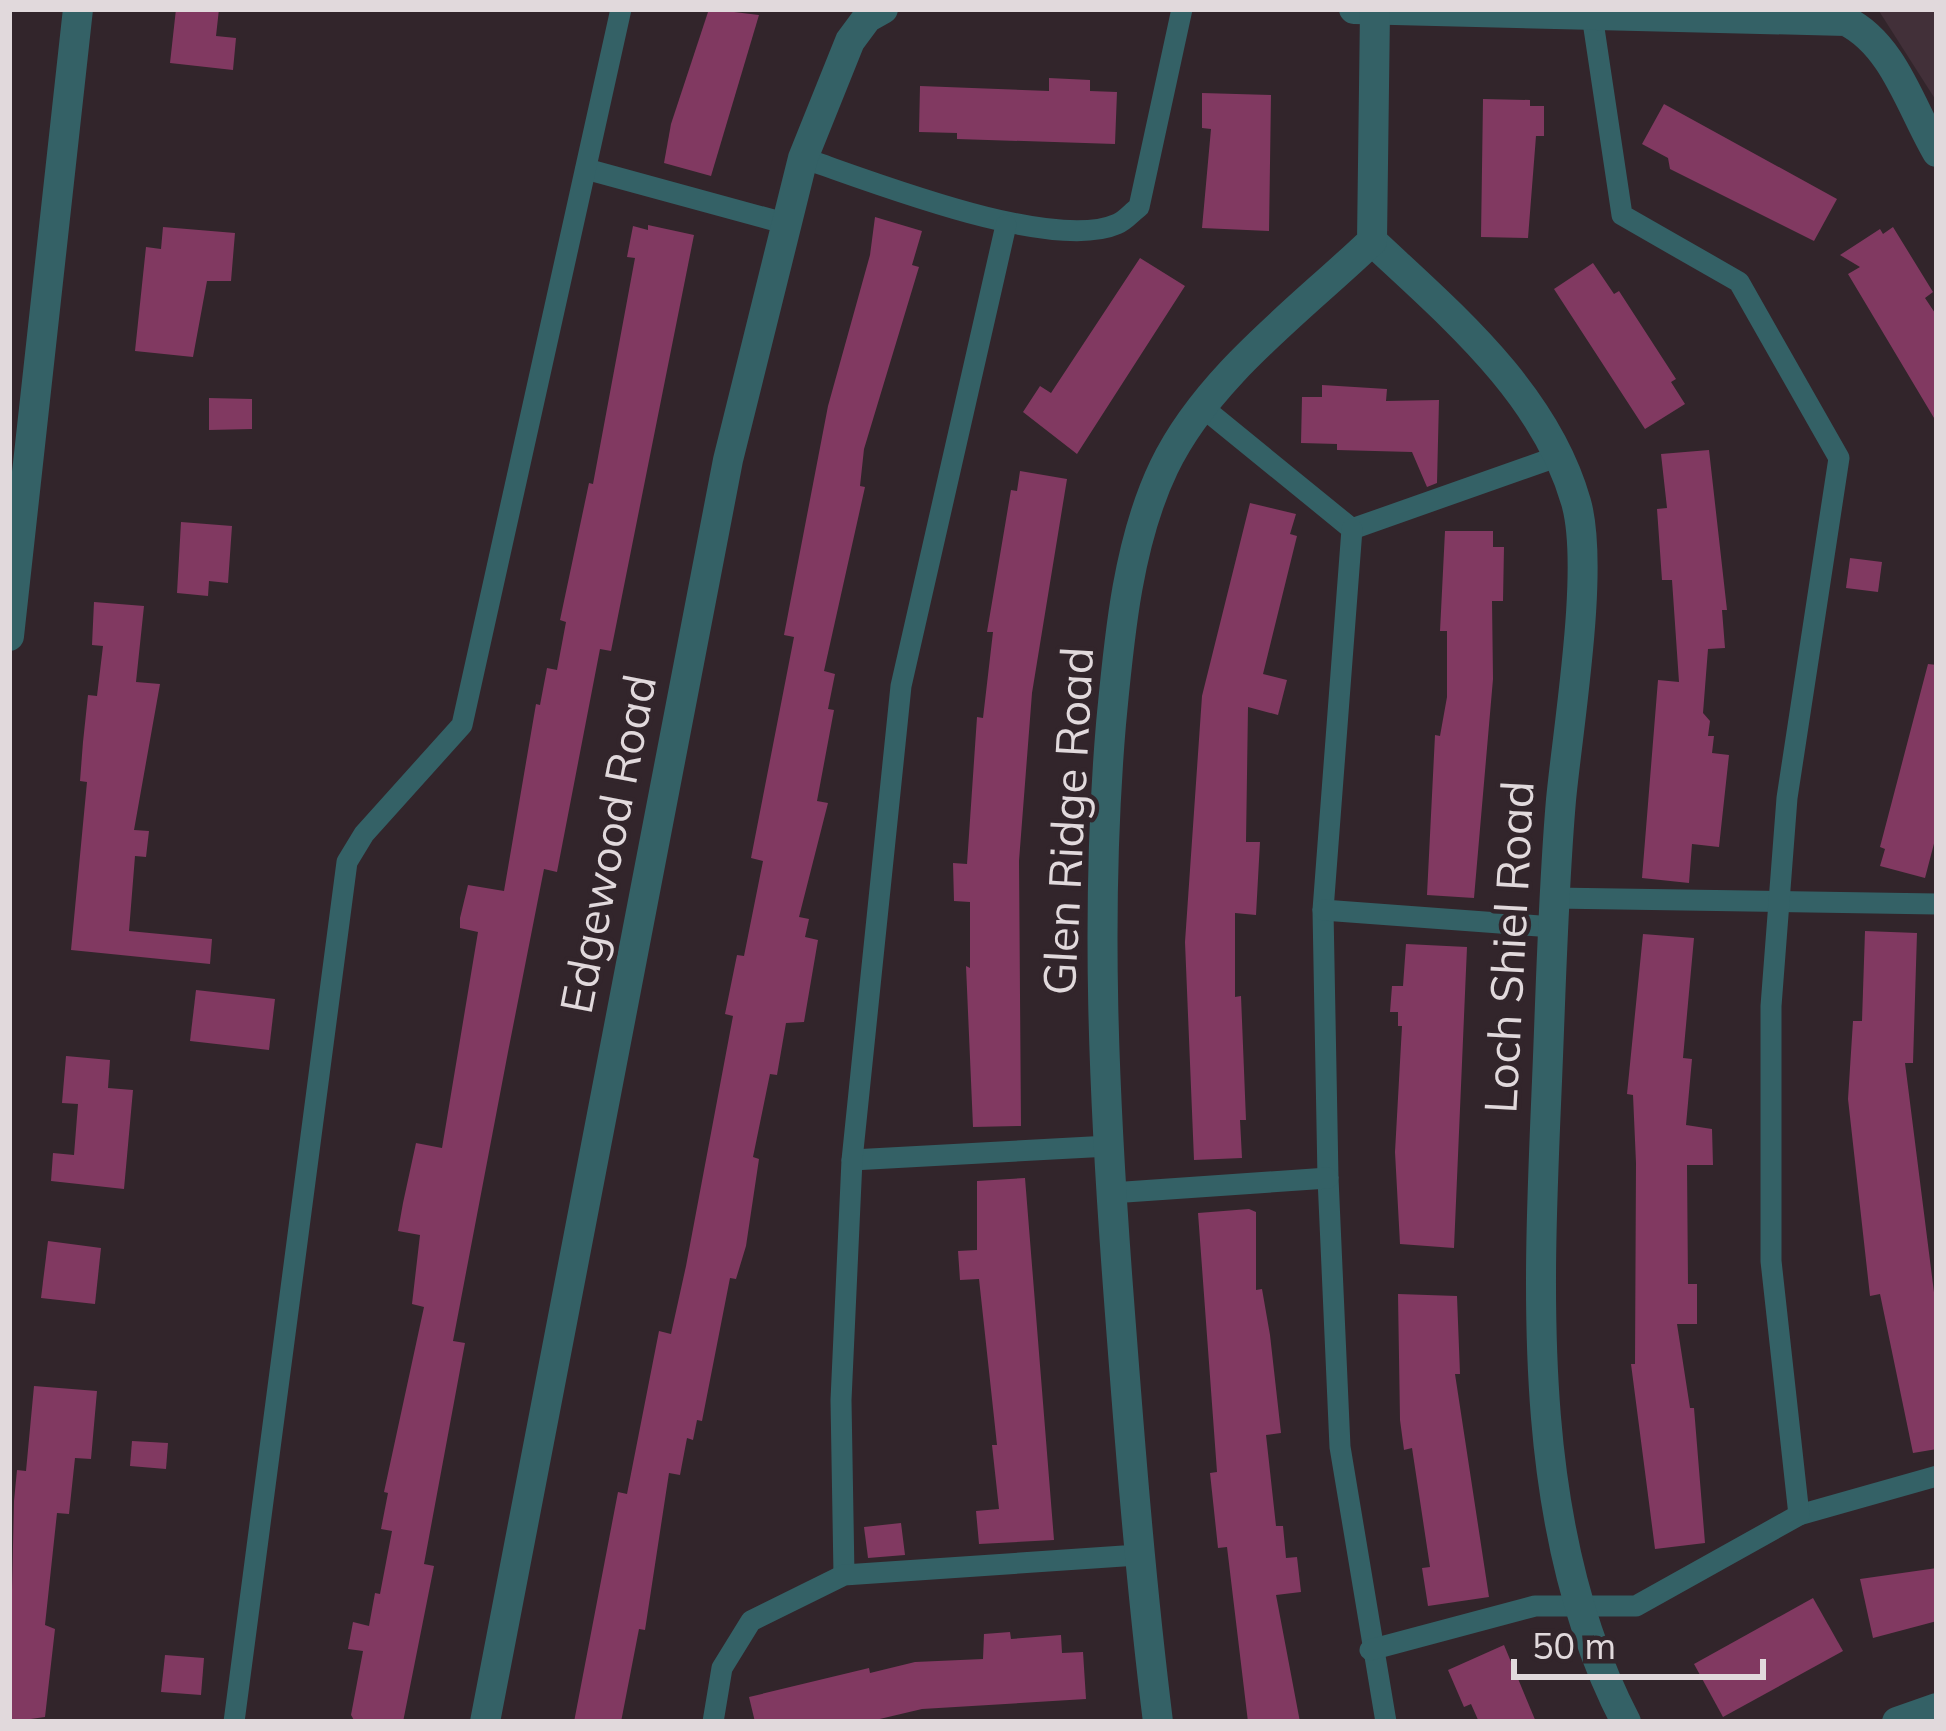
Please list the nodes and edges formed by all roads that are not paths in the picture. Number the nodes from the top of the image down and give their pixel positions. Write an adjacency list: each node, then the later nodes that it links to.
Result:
1 (78, 9): 18 (street)
2 (621, 9): 11 (lane)
3 (883, 9): 10 (street, Edgewood Road)
4 (1182, 9): 13 (lane)
5 (1354, 9): 6 (street)
6 (1375, 10): 7 (street); 14 (street)
7 (1592, 15): 8 (street); 19 (lane)
8 (1846, 15): 9 (street)
9 (1937, 152)
10 (803, 158): 12 (street, Edgewood Road); 13 (lane)
11 (586, 169): 12 (lane); 34 (lane)
12 (784, 223): 35 (street, Edgewood Road)
13 (1006, 225): 24 (lane)
14 (1372, 241): 15 (street, Glen Ridge Road); 16 (street, Loch Shiel Road)
15 (1201, 406): 17 (lane); 23 (street, Glen Ridge Road)
16 (1559, 456): 17 (lane); 22 (street, Loch Shiel Road)
17 (1352, 529): 21 (lane)
18 (9, 636)
19 (1777, 902): 20 (lane); 22 (lane); 28 (lane)
20 (1937, 904)
21 (1323, 910): 22 (lane); 25 (lane)
22 (1554, 913): 31 (street, Loch Shiel Road)
23 (1109, 1146): 24 (lane); 26 (street, Glen Ridge Road)
24 (852, 1160): 30 (lane)
25 (1328, 1178): 26 (lane); 32 (lane)
26 (1111, 1193): 29 (street, Glen Ridge Road)
27 (1937, 1476): 28 (lane)
28 (1799, 1515): 31 (lane)
29 (1138, 1555): 30 (lane); 37 (street, Glen Ridge Road)
30 (844, 1575): 36 (lane)
31 (1580, 1607): 32 (lane); 39 (street, Loch Shiel Road)
32 (1370, 1650): 38 (lane)
33 (1937, 1708): 40 (street)
34 (234, 1722)
35 (485, 1722)
36 (713, 1722)
37 (1158, 1722)
38 (1386, 1722)
39 (1626, 1722)
40 (1897, 1722)

